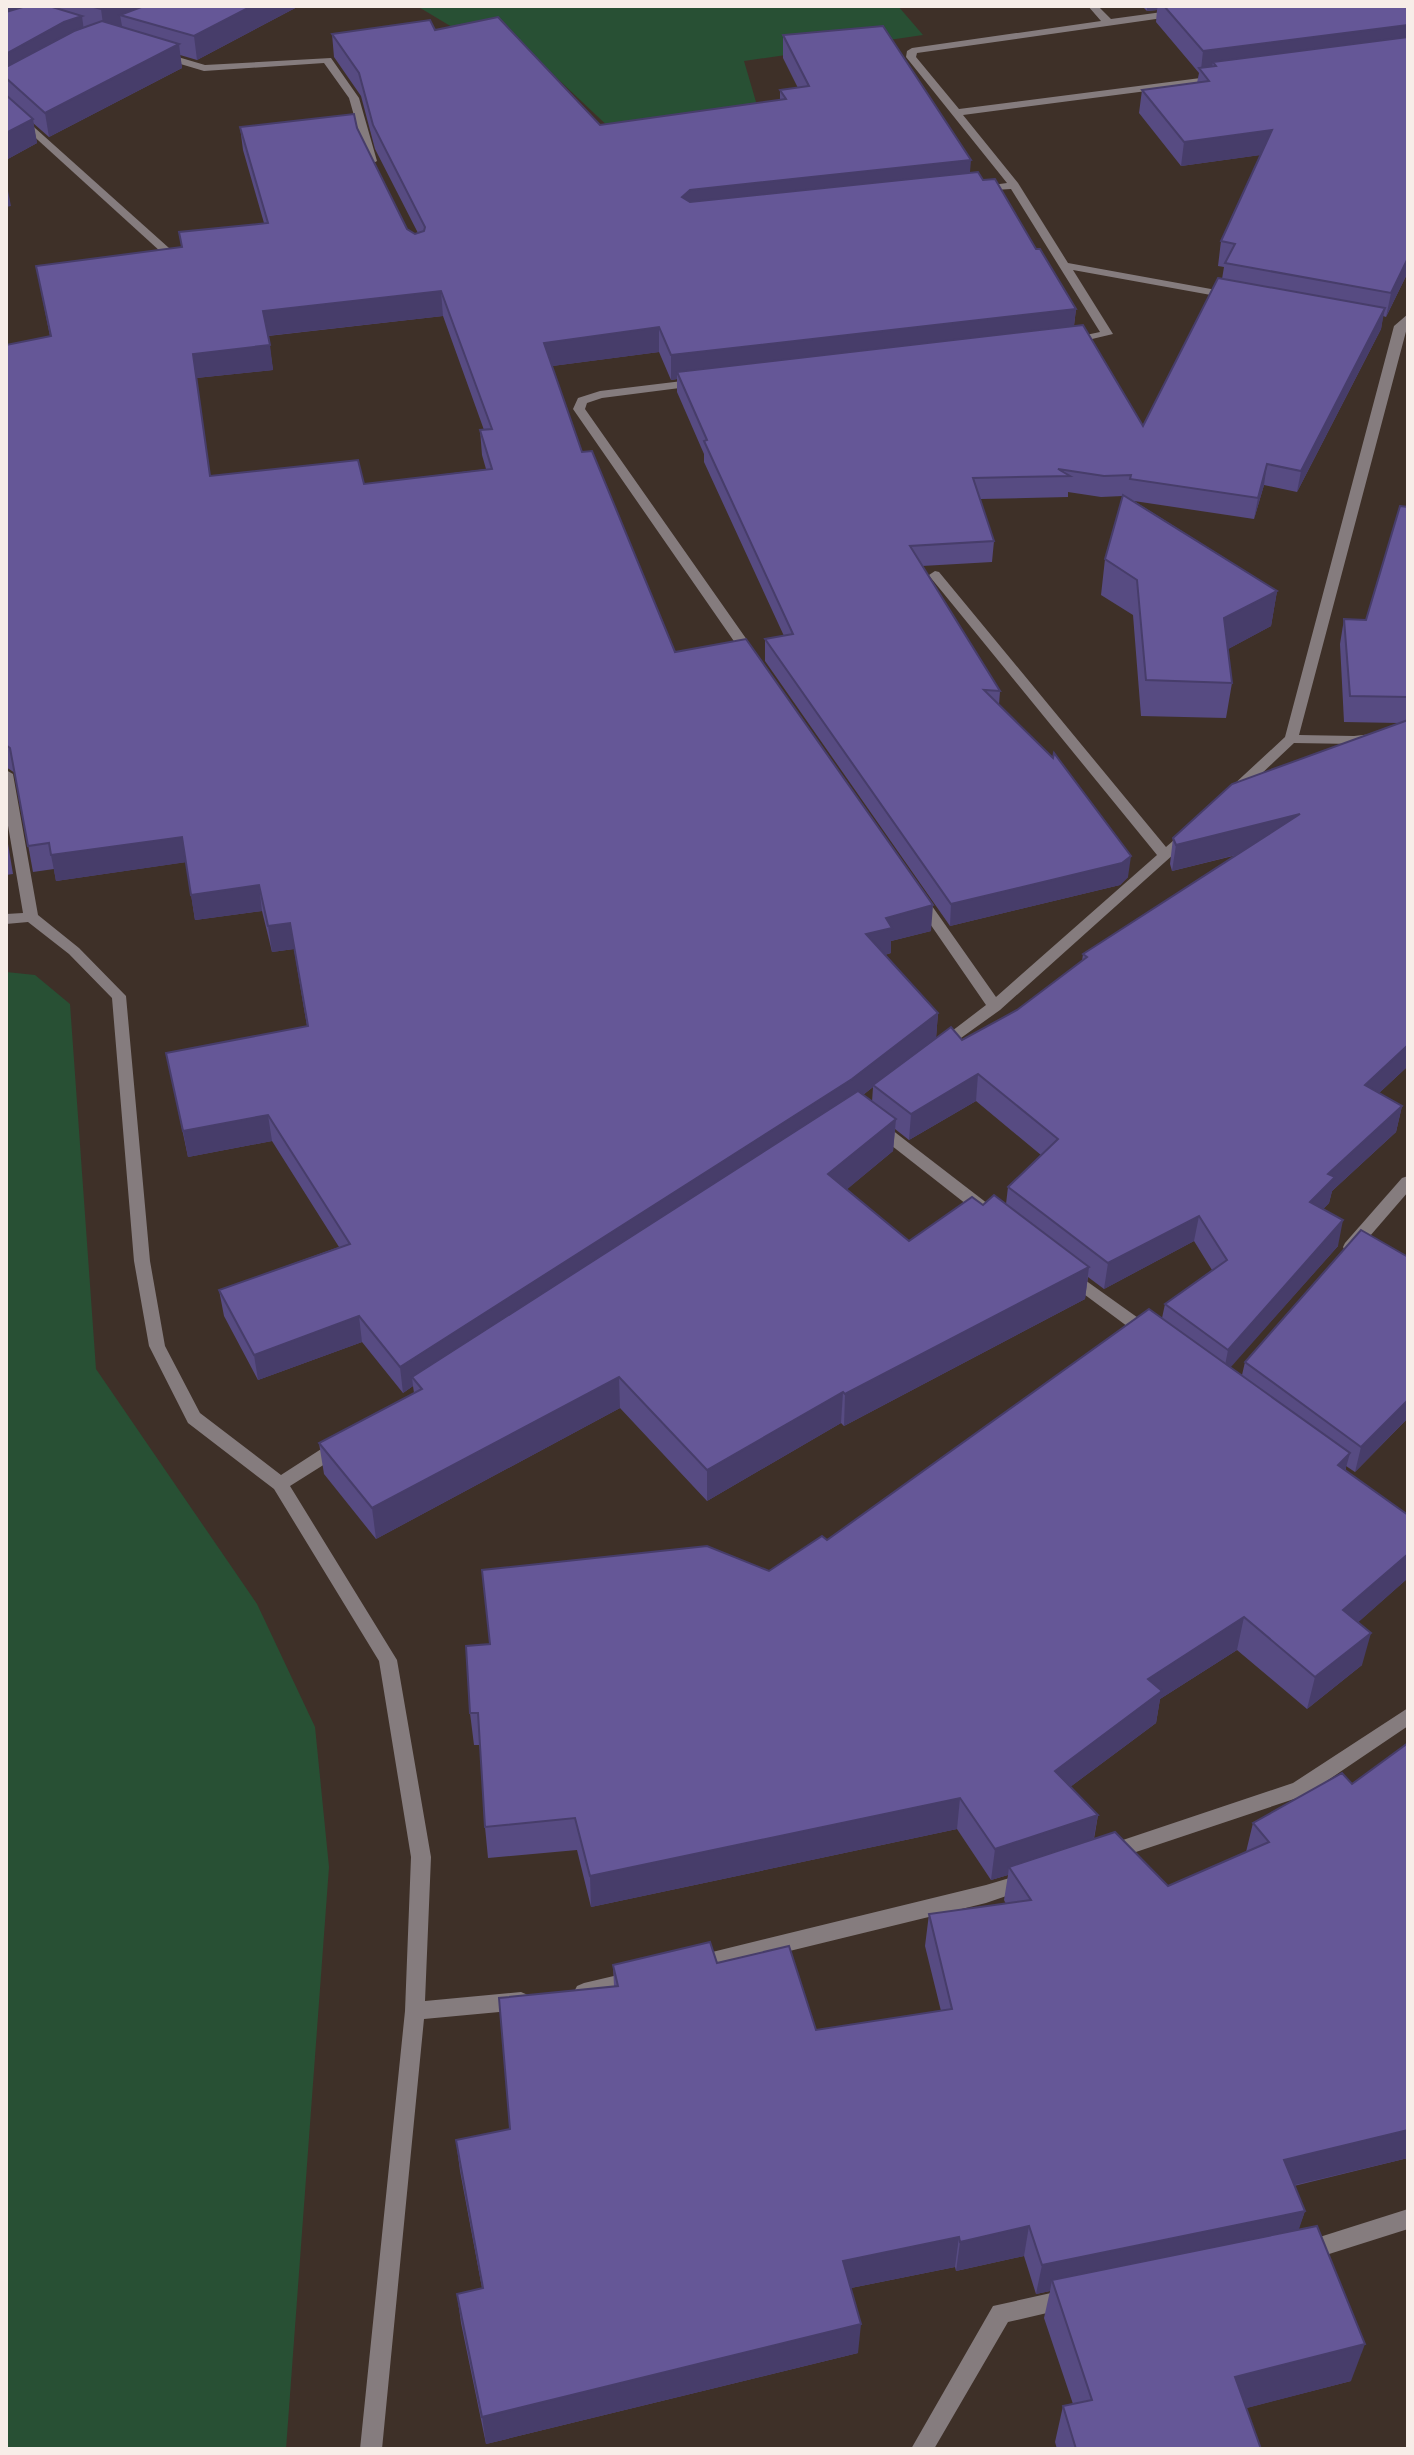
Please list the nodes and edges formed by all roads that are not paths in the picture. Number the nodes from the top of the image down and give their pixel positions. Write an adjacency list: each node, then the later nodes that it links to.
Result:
1 (1093, 6): 3 (street)
2 (1191, 11): 3 (street)
3 (1108, 22): 7 (street)
4 (147, 51): 8 (street)
5 (1236, 76): 7 (street)
6 (6, 105): 11 (street)
7 (954, 113): 9 (street)
8 (380, 176)
9 (1014, 185): 10 (street); 12 (street)
10 (968, 190)
11 (165, 250)
12 (1067, 266): 13 (street); 15 (street)
13 (1249, 298)
14 (1398, 322): 20 (street)
15 (1050, 343)
16 (709, 382): 18 (street)
17 (935, 575): 24 (street)
18 (760, 669)
19 (1408, 734): 20 (street)
20 (1291, 739): 22 (street)
21 (6, 774): 26 (street)
22 (1223, 803)
23 (1200, 824): 24 (street)
24 (1166, 856): 28 (street)
25 (913, 890): 28 (street)
26 (31, 917): 27 (street); 37 (street)
27 (6, 919)
28 (995, 1006): 29 (street)
29 (932, 1054)
30 (869, 1121): 32 (street)
31 (1408, 1182): 33 (street)
32 (995, 1217)
33 (1337, 1262)
34 (1058, 1266): 35 (street)
35 (1166, 1346)
36 (347, 1440): 37 (street)
37 (280, 1484): 43 (street)
38 (1408, 1716): 39 (street)
39 (1090, 1859)
40 (1045, 1874): 41 (street)
41 (568, 1996)
42 (537, 1999): 43 (street)
43 (415, 2011): 47 (street)
44 (1408, 2219): 45 (street)
45 (1284, 2256)
46 (1096, 2294): 48 (street)
47 (371, 2449)
48 (922, 2449)

